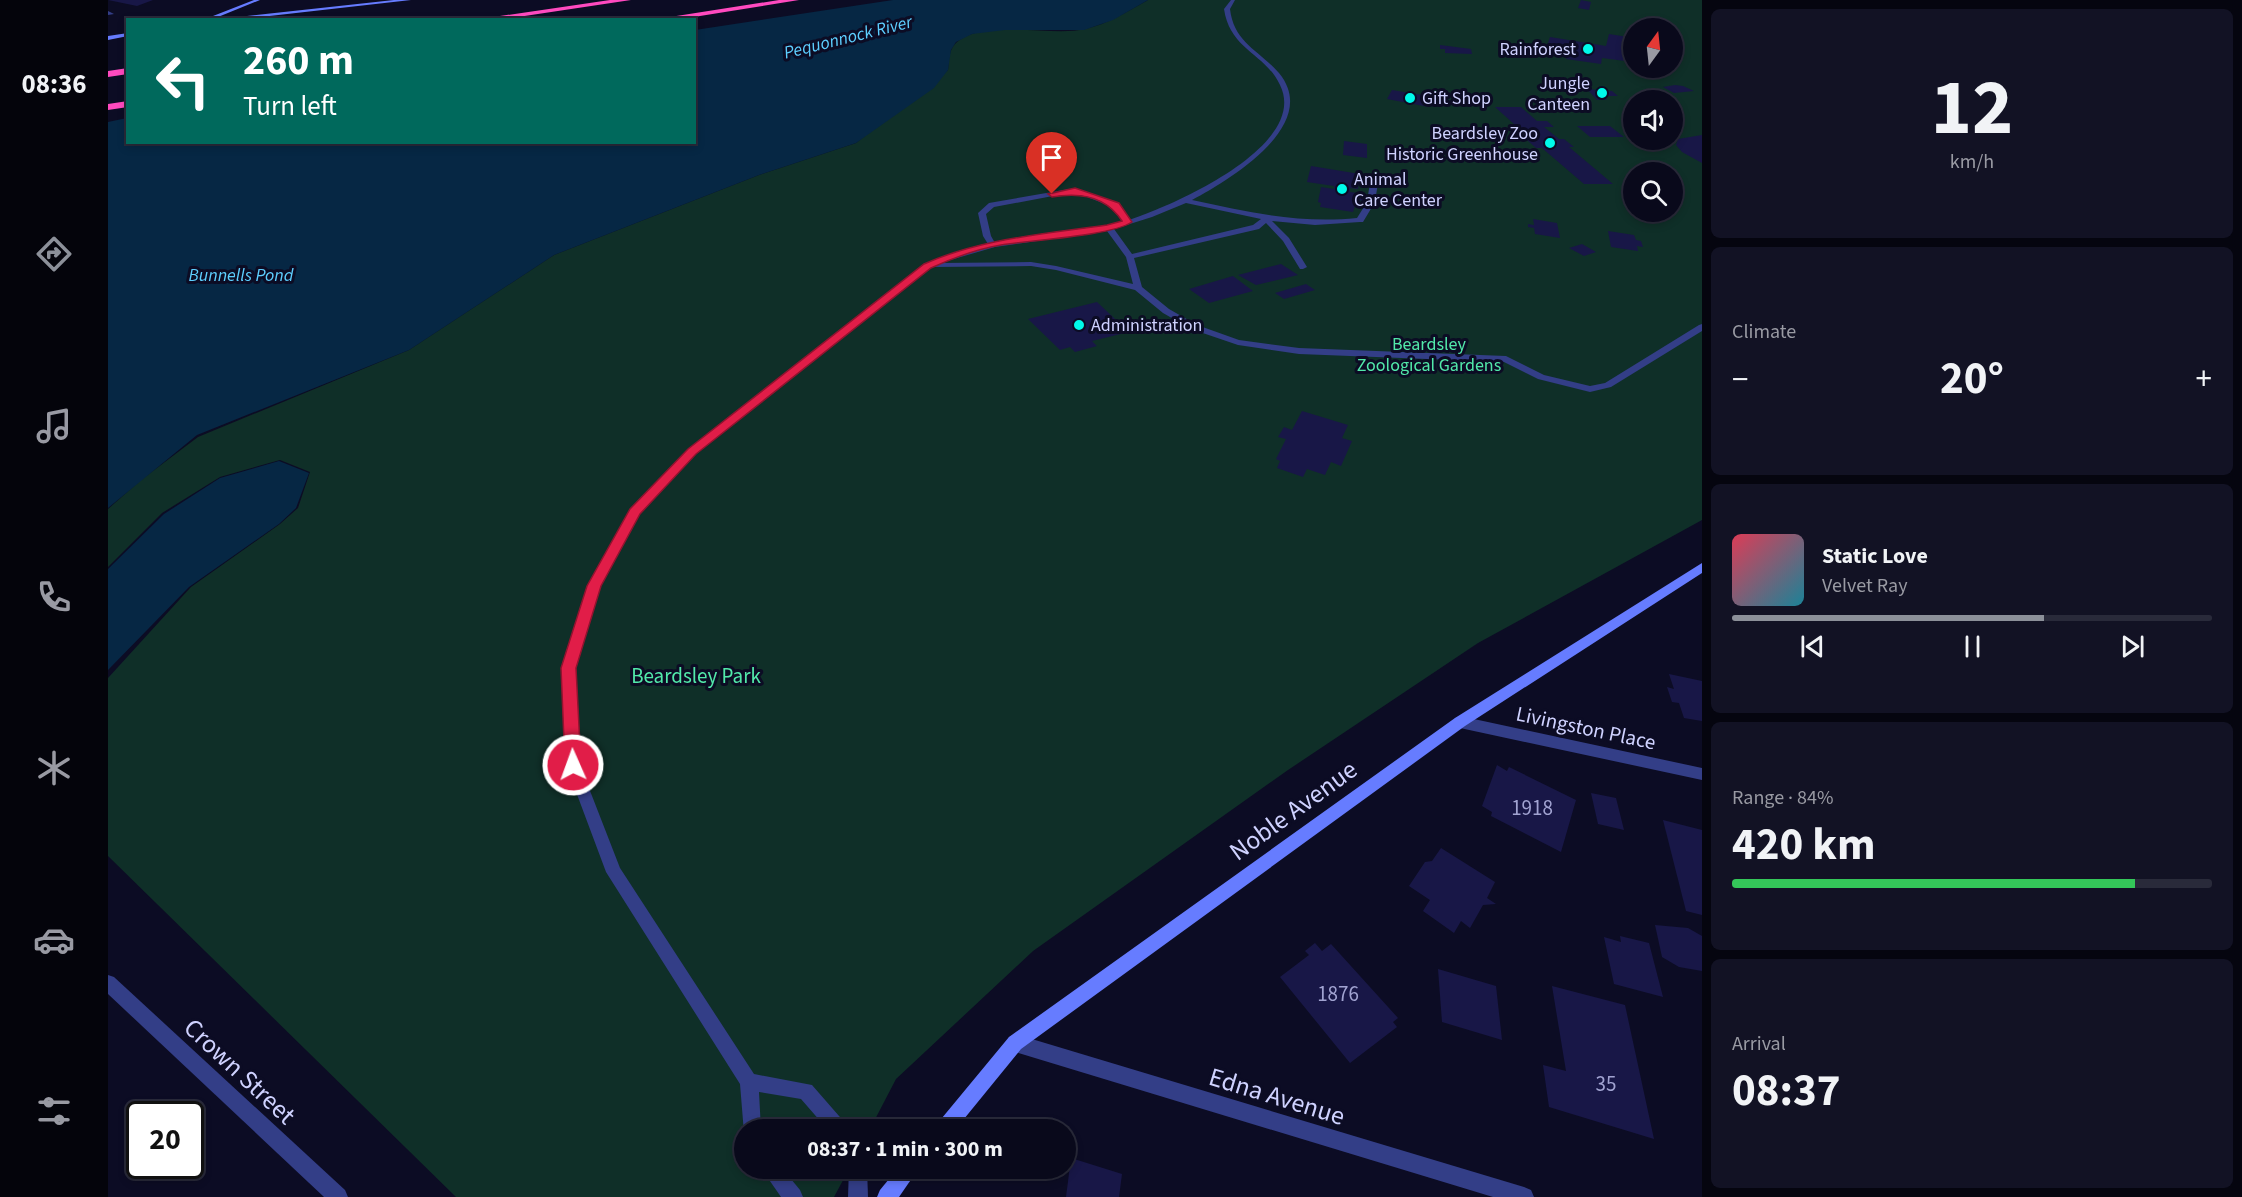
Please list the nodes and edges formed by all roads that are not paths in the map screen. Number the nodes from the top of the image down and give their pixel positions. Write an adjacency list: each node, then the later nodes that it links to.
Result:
1 (258, 0): 6 (main road)
2 (409, 0): 7 (main road)
3 (627, 0): 8 (highway)
4 (795, 0): 9 (highway)
5 (1233, 0): 19 (street)
6 (216, 18)
7 (231, 18)
8 (492, 18)
9 (669, 18)
10 (126, 34): 11 (main road)
11 (108, 38)
12 (126, 71): 13 (highway)
13 (108, 74)
14 (126, 97): 15 (highway)
15 (108, 101)
16 (126, 104): 17 (highway)
17 (108, 108)
18 (1375, 176): 20 (street)
19 (1186, 201): 20 (street); 21 (street)
20 (1266, 219): 24 (street); 26 (street)
21 (1127, 222): 22 (street); 23 (street)
22 (1108, 228): 23 (street); 24 (street)
23 (992, 244): 25 (street)
24 (1130, 257): 27 (street)
25 (927, 266): 27 (street); 34 (street)
26 (1303, 267)
27 (1138, 288): 28 (street)
28 (1702, 327)
29 (1702, 567): 30 (main road, Noble Avenue)
30 (1460, 722): 31 (street, Livingston Place); 33 (main road, Noble Avenue)
31 (1702, 774)
32 (108, 983): 41 (street, Crown Street)
33 (1015, 1043): 37 (main road, Noble Avenue); 45 (street, Edna Avenue)
34 (749, 1082): 35 (street); 36 (street)
35 (751, 1119)
36 (830, 1119)
37 (952, 1119)
38 (779, 1179): 42 (street)
39 (858, 1179): 43 (street)
40 (901, 1179): 44 (main road)
41 (338, 1197)
42 (793, 1197)
43 (858, 1197)
44 (886, 1197)
45 (1524, 1197)

